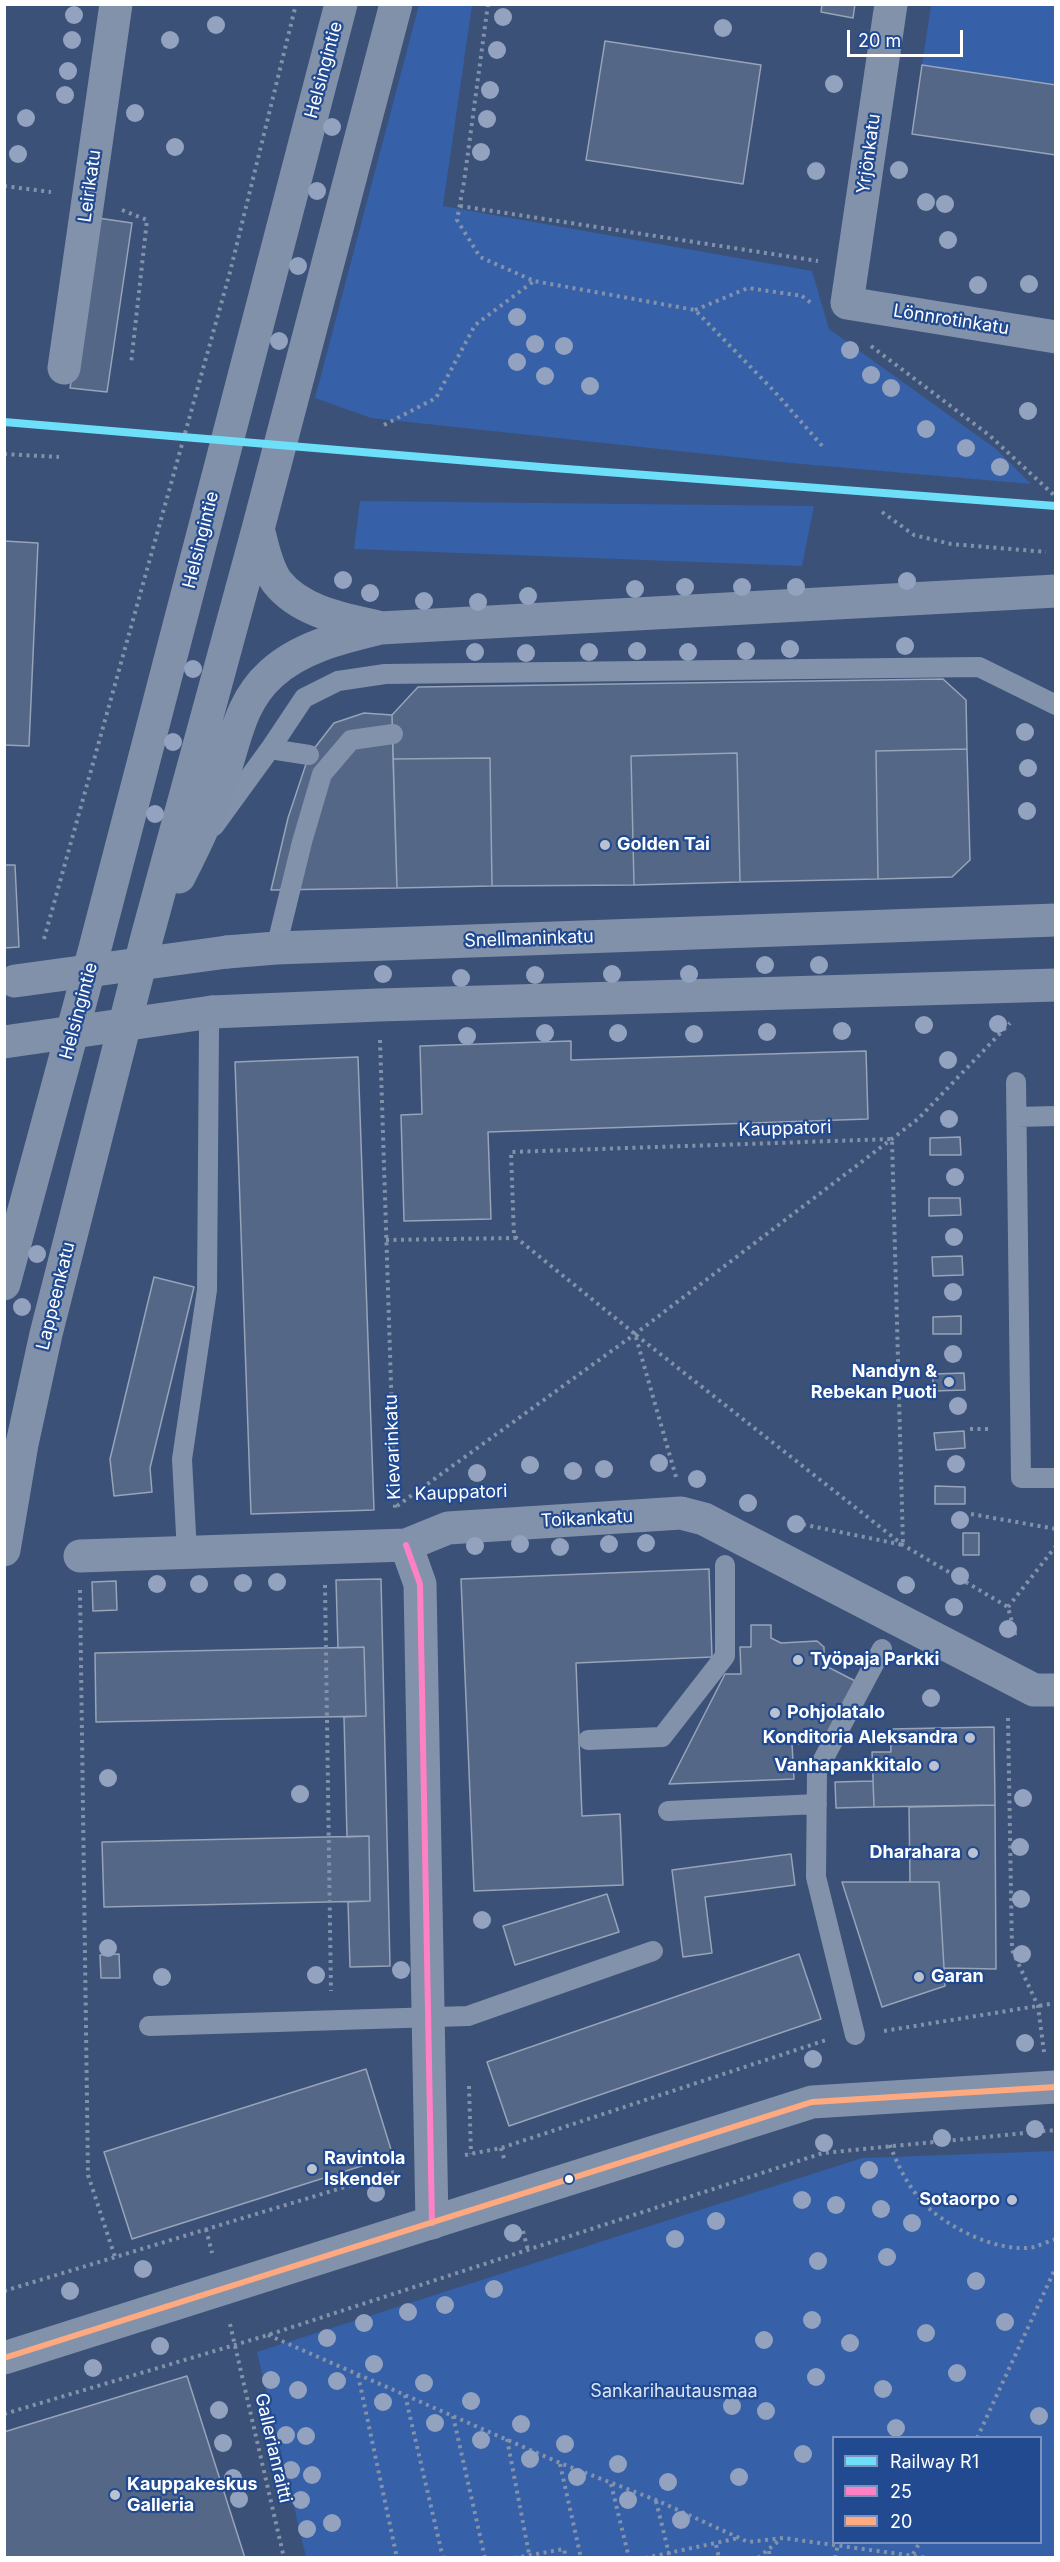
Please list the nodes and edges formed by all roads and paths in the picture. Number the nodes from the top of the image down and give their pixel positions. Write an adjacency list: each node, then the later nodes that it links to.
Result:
1 (116, 4): 8 (street, Leirikatu)
2 (296, 4): 37 (path)
3 (341, 4): 50 (main road, Helsingintie)
4 (396, 4): 25 (main road)
5 (489, 4): 9 (path)
6 (891, 4): 10 (street, Yrjönkatu)
7 (4, 186): 8 (path)
8 (88, 197): 17 (path); 18 (street, Leirikatu)
9 (460, 206): 10 (path); 11 (path)
10 (853, 267): 13 (street, Yrjönkatu)
11 (534, 281): 14 (path); 19 (path)
12 (802, 296): 13 (path); 13 (path); 14 (path)
13 (834, 306): 15 (street, Lönnrotinkatu)
14 (695, 310): 20 (path)
15 (1056, 337)
16 (867, 343): 23 (path)
17 (131, 364)
18 (64, 368)
19 (384, 425)
20 (825, 449)
21 (4, 454): 22 (path)
22 (59, 457)
23 (1056, 497)
24 (882, 512): 26 (path)
25 (258, 529): 28 (main road); 35 (main road)
26 (1056, 553)
27 (1056, 591): 28 (main road)
28 (380, 628): 33 (main road)
29 (1056, 705): 31 (lane)
30 (393, 734): 36 (lane)
31 (270, 749): 32 (lane); 33 (lane)
32 (309, 755)
33 (188, 859): 35 (main road)
34 (1056, 920): 36 (main road, Snellmaninkatu)
35 (147, 936): 62 (main road, Lappeenkatu)
36 (276, 948): 38 (main road, Snellmaninkatu, bridge)
37 (41, 950)
38 (10, 982)
39 (1056, 985): 40 (main road)
40 (212, 1012): 43 (main road, bridge); 63 (lane)
41 (1012, 1021): 47 (path, Kauppatori)
42 (380, 1038): 49 (path, Kievarinkatu)
43 (4, 1042)
44 (1016, 1082): 46 (lane)
45 (1056, 1116): 46 (lane)
46 (1017, 1118): 52 (lane)
47 (892, 1138): 48 (path, Kauppatori); 51 (path, Kauppatori); 60 (path)
48 (514, 1236): 49 (path); 51 (path)
49 (386, 1240): 53 (path, Kievarinkatu)
50 (4, 1284)
51 (635, 1334): 53 (path, Kauppatori); 55 (path); 60 (path)
52 (1056, 1478)
53 (394, 1508): 54 (path, Kauppatori); 59 (path, Kievarinkatu)
54 (406, 1508)
55 (681, 1514): 59 (street, Toikankatu); 69 (street, Toikankatu)
56 (971, 1514): 58 (path)
57 (787, 1521): 60 (path)
58 (1056, 1528)
59 (406, 1545): 63 (street, Toikankatu); 77 (street)
60 (903, 1545): 67 (path)
61 (1056, 1545): 67 (path)
62 (4, 1550)
63 (187, 1553): 64 (street, Toikankatu)
64 (80, 1556): 87 (path)
65 (725, 1565): 71 (lane)
66 (325, 1581): 78 (path)
67 (1008, 1607): 69 (path)
68 (882, 1650): 72 (lane)
69 (1000, 1672): 70 (street, Toikankatu)
70 (1056, 1690)
71 (588, 1740)
72 (817, 1804): 73 (lane); 80 (lane)
73 (668, 1811)
74 (653, 1951): 77 (lane)
75 (1056, 2003): 76 (path)
76 (1038, 2006): 80 (path); 81 (path)
77 (429, 2016): 78 (lane); 84 (street)
78 (332, 2019): 79 (lane)
79 (148, 2025)
80 (855, 2035): 84 (path)
81 (1052, 2087): 85 (street)
82 (1056, 2130): 83 (path)
83 (890, 2145): 86 (path); 90 (path)
84 (431, 2163): 85 (street); 87 (path)
85 (432, 2223): 92 (street)
86 (1056, 2238)
87 (115, 2257): 89 (path)
88 (1056, 2267): 97 (path)
89 (4, 2291)
90 (268, 2335): 91 (path); 93 (path)
91 (236, 2345): 95 (path); 112 (path, Gallerianraitti)
92 (4, 2358)
93 (358, 2375): 94 (path); 113 (path)
94 (405, 2395): 96 (path); 114 (path)
95 (4, 2414)
96 (453, 2416): 98 (path); 115 (path)
97 (978, 2436)
98 (507, 2439): 99 (path); 109 (path)
99 (560, 2463): 100 (path); 118 (path)
100 (611, 2484): 101 (path); 119 (path)
101 (656, 2500): 102 (path); 111 (path)
102 (740, 2538): 103 (path); 107 (path)
103 (783, 2538): 104 (path); 108 (path)
104 (832, 2543)
105 (838, 2544): 110 (path); 124 (path)
106 (919, 2544): 110 (path)
107 (716, 2545): 111 (path); 121 (path)
108 (769, 2550): 122 (path); 123 (path)
109 (529, 2554): 116 (path); 117 (path)
110 (913, 2554): 125 (path)
111 (669, 2555): 120 (path)
112 (284, 2558)
113 (397, 2558)
114 (442, 2558)
115 (485, 2558)
116 (514, 2558)
117 (566, 2558)
118 (581, 2558)
119 (629, 2558)
120 (645, 2558)
121 (719, 2558)
122 (758, 2558)
123 (770, 2558)
124 (835, 2558)
125 (929, 2558)

